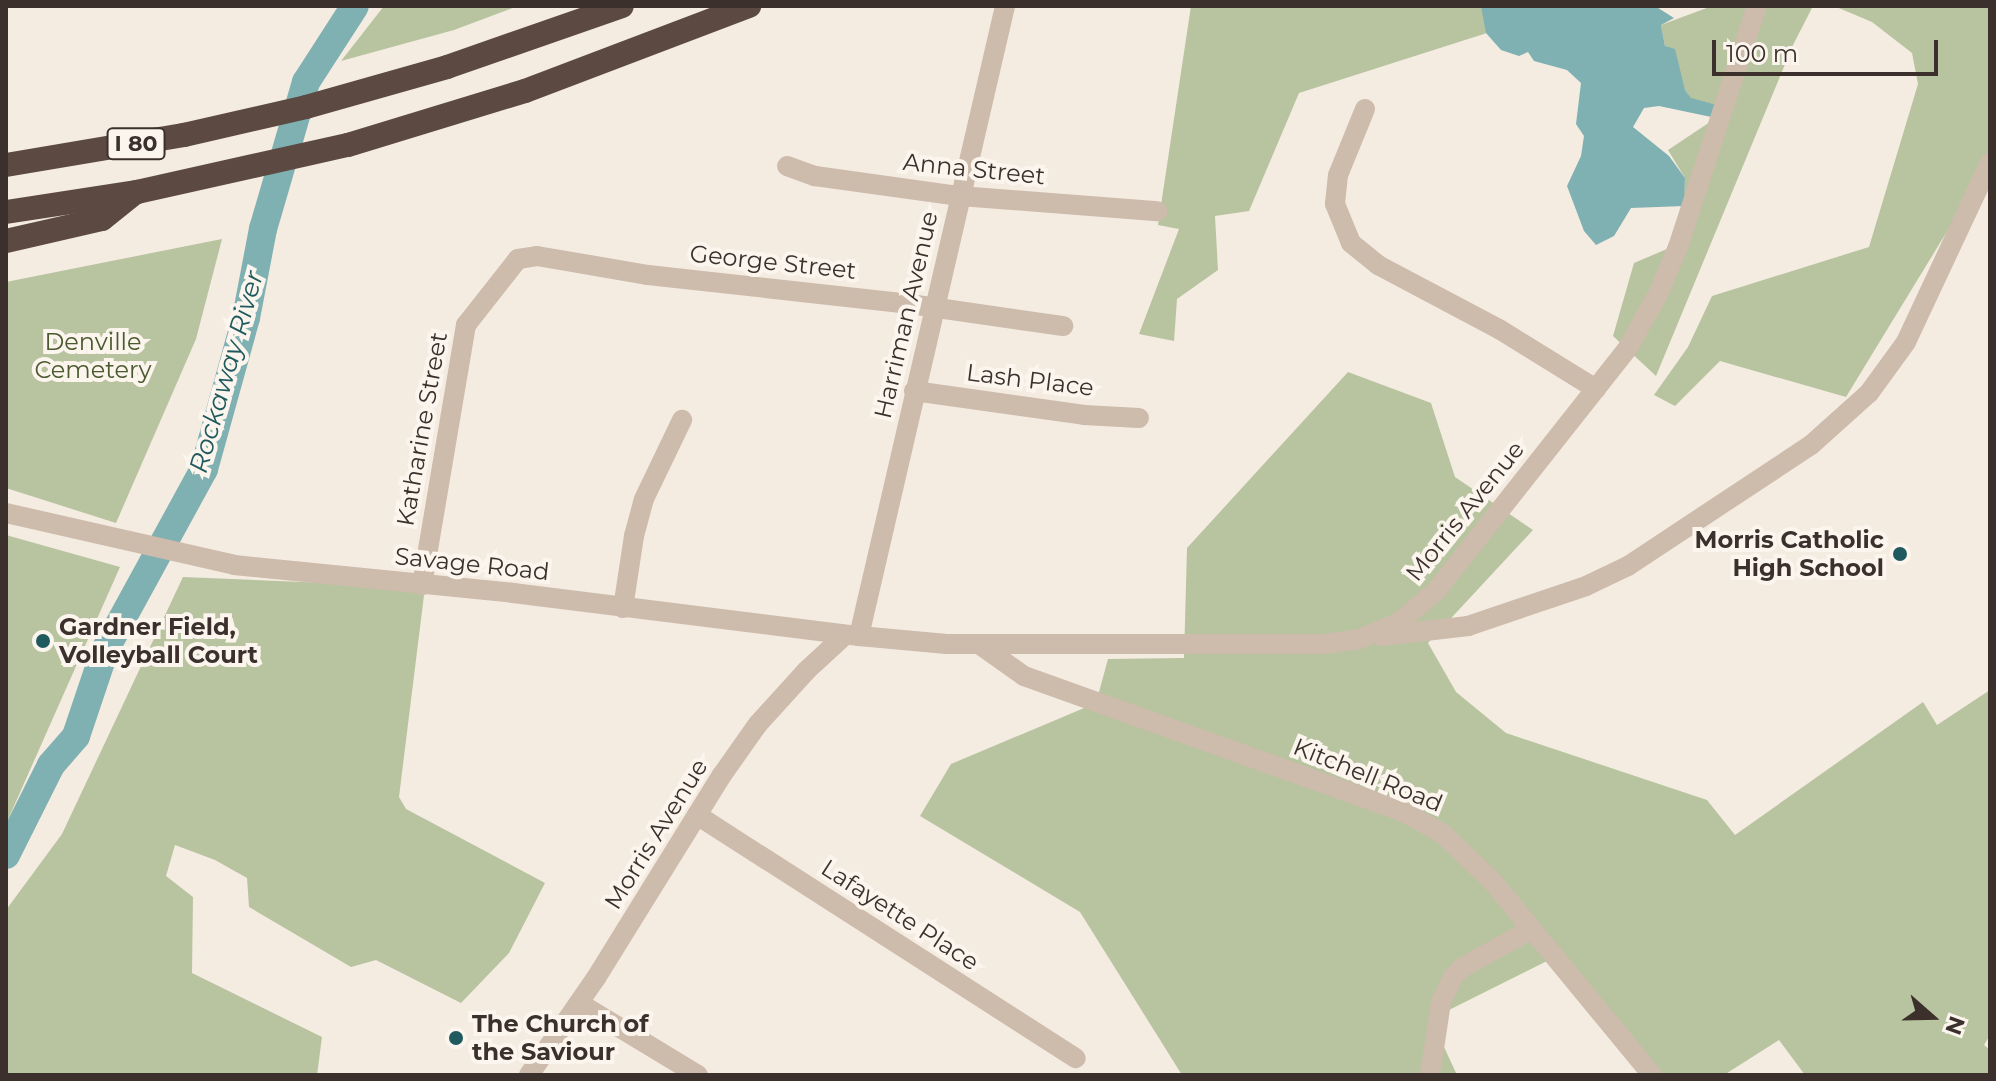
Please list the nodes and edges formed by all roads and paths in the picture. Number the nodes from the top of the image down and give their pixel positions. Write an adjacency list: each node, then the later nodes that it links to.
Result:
1 (622, 6): 7 (highway, I 80)
2 (749, 6): 9 (highway, I 80)
3 (1005, 6): 10 (street, Harriman Avenue)
4 (1757, 6): 17 (street, Morris Avenue)
5 (1365, 109): 17 (street)
6 (1990, 163): 25 (street)
7 (6, 165)
8 (787, 166): 10 (street, Anna Street)
9 (137, 192): 12 (highway, I 80); 13 (highway)
10 (960, 196): 11 (street, Anna Street); 15 (street, Harriman Avenue)
11 (1157, 211)
12 (6, 212)
13 (6, 241)
14 (492, 290): 15 (street, George Street); 22 (street, Katharine Street)
15 (934, 309): 16 (street, George Street); 18 (street, Harriman Avenue)
16 (1063, 326)
17 (1596, 389): 25 (street, Morris Avenue)
18 (914, 391): 19 (street, Lash Place); 24 (street, Harriman Avenue)
19 (1139, 418)
20 (682, 420): 23 (street)
21 (6, 513): 22 (street, Savage Road)
22 (422, 585): 23 (street, Savage Road)
23 (623, 608): 24 (street, Savage Road)
24 (852, 636): 26 (street, Savage Road); 28 (street, Morris Avenue)
25 (1359, 639): 27 (street, Morris Avenue)
26 (936, 643): 27 (street, Morris Avenue)
27 (979, 644): 29 (street, Kitchell Road)
28 (697, 815): 30 (street, Morris Avenue); 31 (street, Lafayette Place)
29 (1530, 930): 34 (street); 35 (street, Kitchell Road)
30 (579, 1003): 32 (street, Morris Avenue); 33 (street)
31 (1076, 1058)
32 (529, 1075)
33 (698, 1075)
34 (1430, 1075)
35 (1652, 1075)

